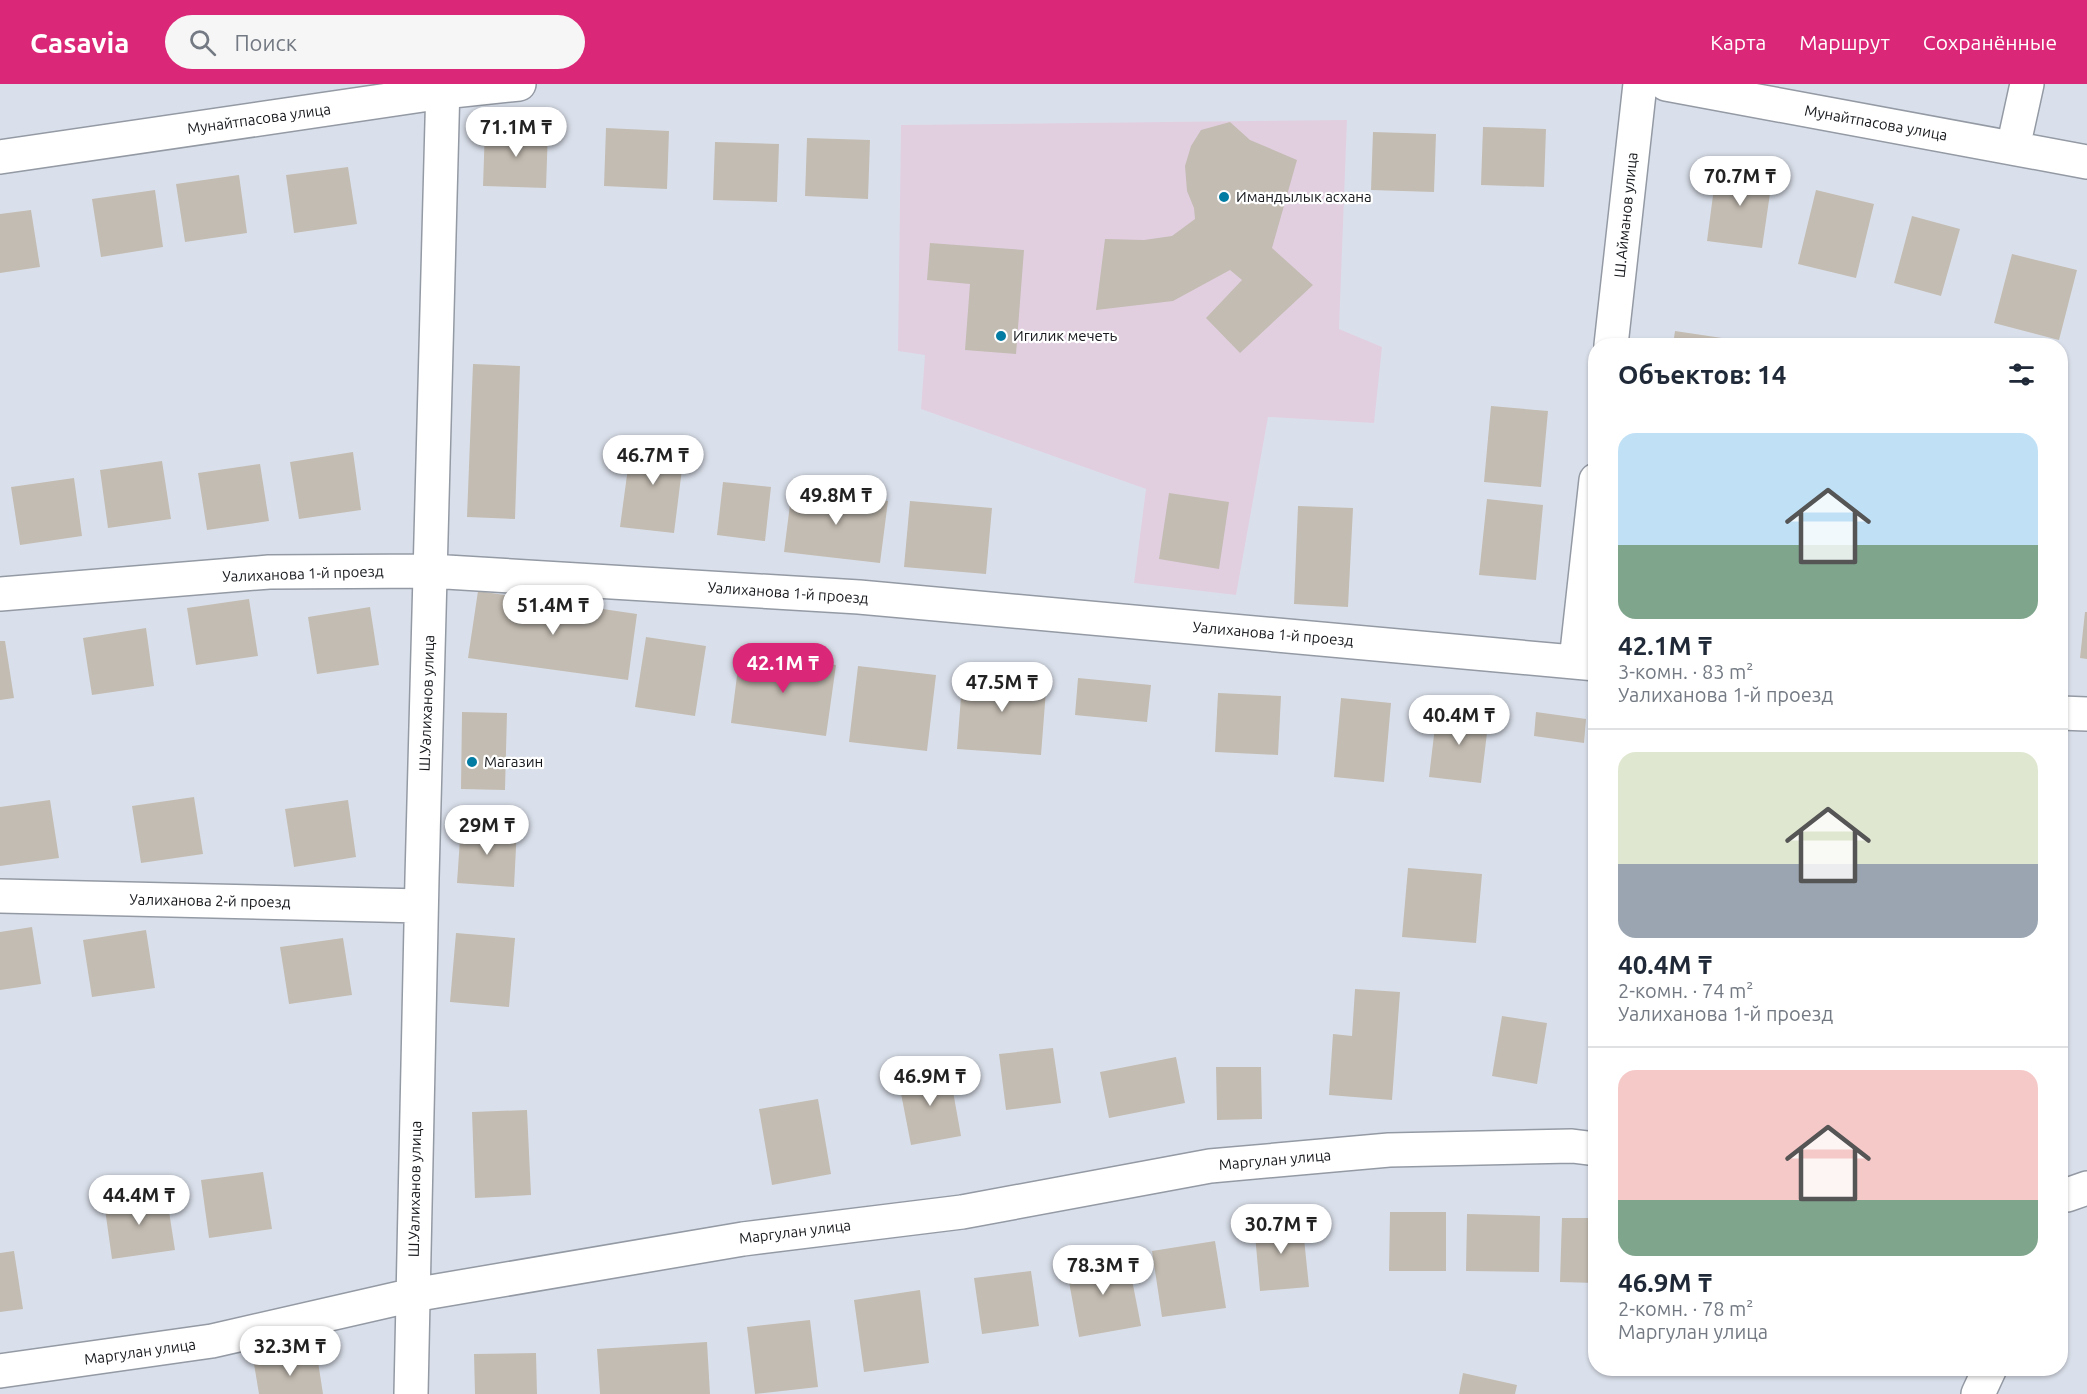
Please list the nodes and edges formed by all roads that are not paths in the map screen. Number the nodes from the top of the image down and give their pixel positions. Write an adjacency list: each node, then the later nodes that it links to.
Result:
1 (519, 84): 5 (street, Мунайтпасова улица)
2 (1640, 84): 9 (street, Ш.Айманов улица)
3 (1666, 84): 6 (street, Мунайтпасова улица)
4 (2028, 84): 6 (street)
5 (443, 88): 7 (street, Мунайтпасова улица); 10 (street, Ш.Уалиханов улица)
6 (2013, 148): 8 (street, Мунайтпасова улица)
7 (0, 157)
8 (2087, 162)
9 (1612, 338)
10 (430, 571): 11 (street, Уалиханова 1-й проезд); 13 (street, Уалиханова 1-й проезд); 17 (street, Ш.Уалиханов улица)
11 (0, 594)
12 (1588, 626): 13 (street)
13 (1586, 663)
14 (2068, 713): 15 (street)
15 (2087, 714)
16 (0, 896): 17 (street, Уалиханова 2-й проезд)
17 (421, 906): 19 (street, Ш.Уалиханов улица)
18 (1588, 1148): 19 (street, Маргулан улица)
19 (413, 1295): 20 (street, Маргулан улица); 22 (street, Ш.Уалиханов улица)
20 (0, 1371)
21 (1986, 1376): 23 (street)
22 (411, 1394)
23 (1978, 1394)

